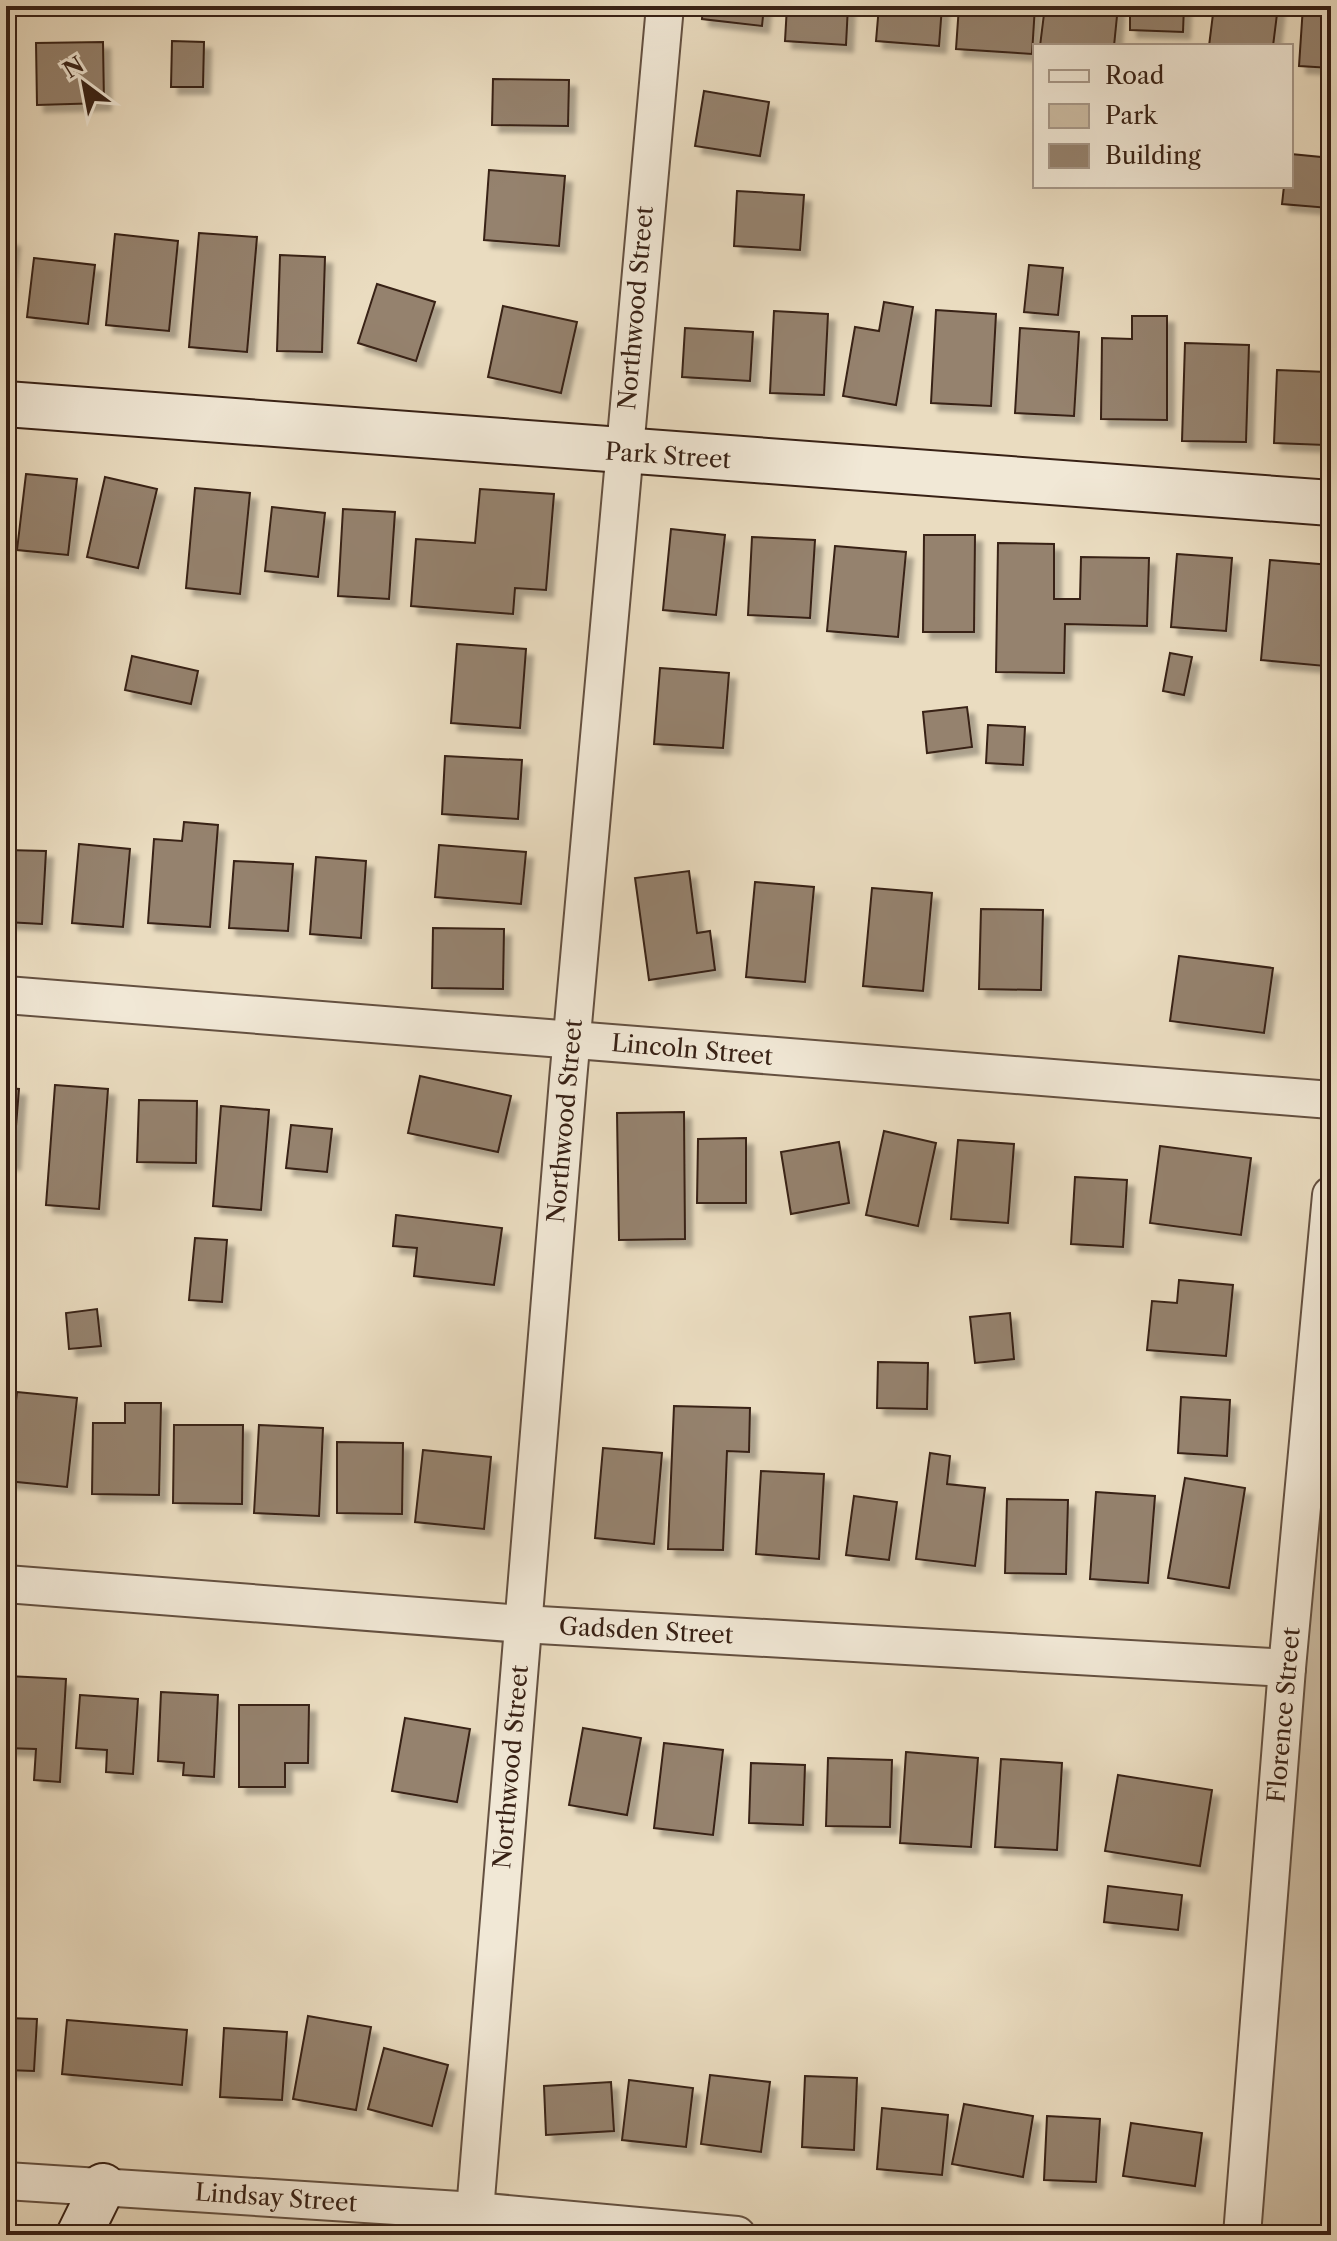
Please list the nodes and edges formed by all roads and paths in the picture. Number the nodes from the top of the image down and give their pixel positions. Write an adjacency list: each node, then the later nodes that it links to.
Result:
1 (665, 6): 3 (street, Northwood Street)
2 (6, 404): 3 (street, Park Street)
3 (623, 453): 4 (street, Park Street); 6 (street, Northwood Street)
4 (1331, 503)
5 (6, 995): 6 (street, Lincoln Street)
6 (572, 1040): 7 (street, Lincoln Street); 10 (street, Northwood Street)
7 (1331, 1100)
8 (1331, 1195): 11 (street, Florence Street)
9 (6, 1584): 10 (street, Gadsden Street)
10 (522, 1624): 11 (street, Gadsden Street); 14 (street, Northwood Street)
11 (1287, 1668): 17 (street, Florence Street)
12 (6, 2181): 13 (street, Lindsay Street)
13 (103, 2186): 14 (street, Lindsay Street); 15 (street)
14 (470, 2223): 16 (street, Lindsay Street)
15 (79, 2235)
16 (737, 2235)
17 (1242, 2235)

